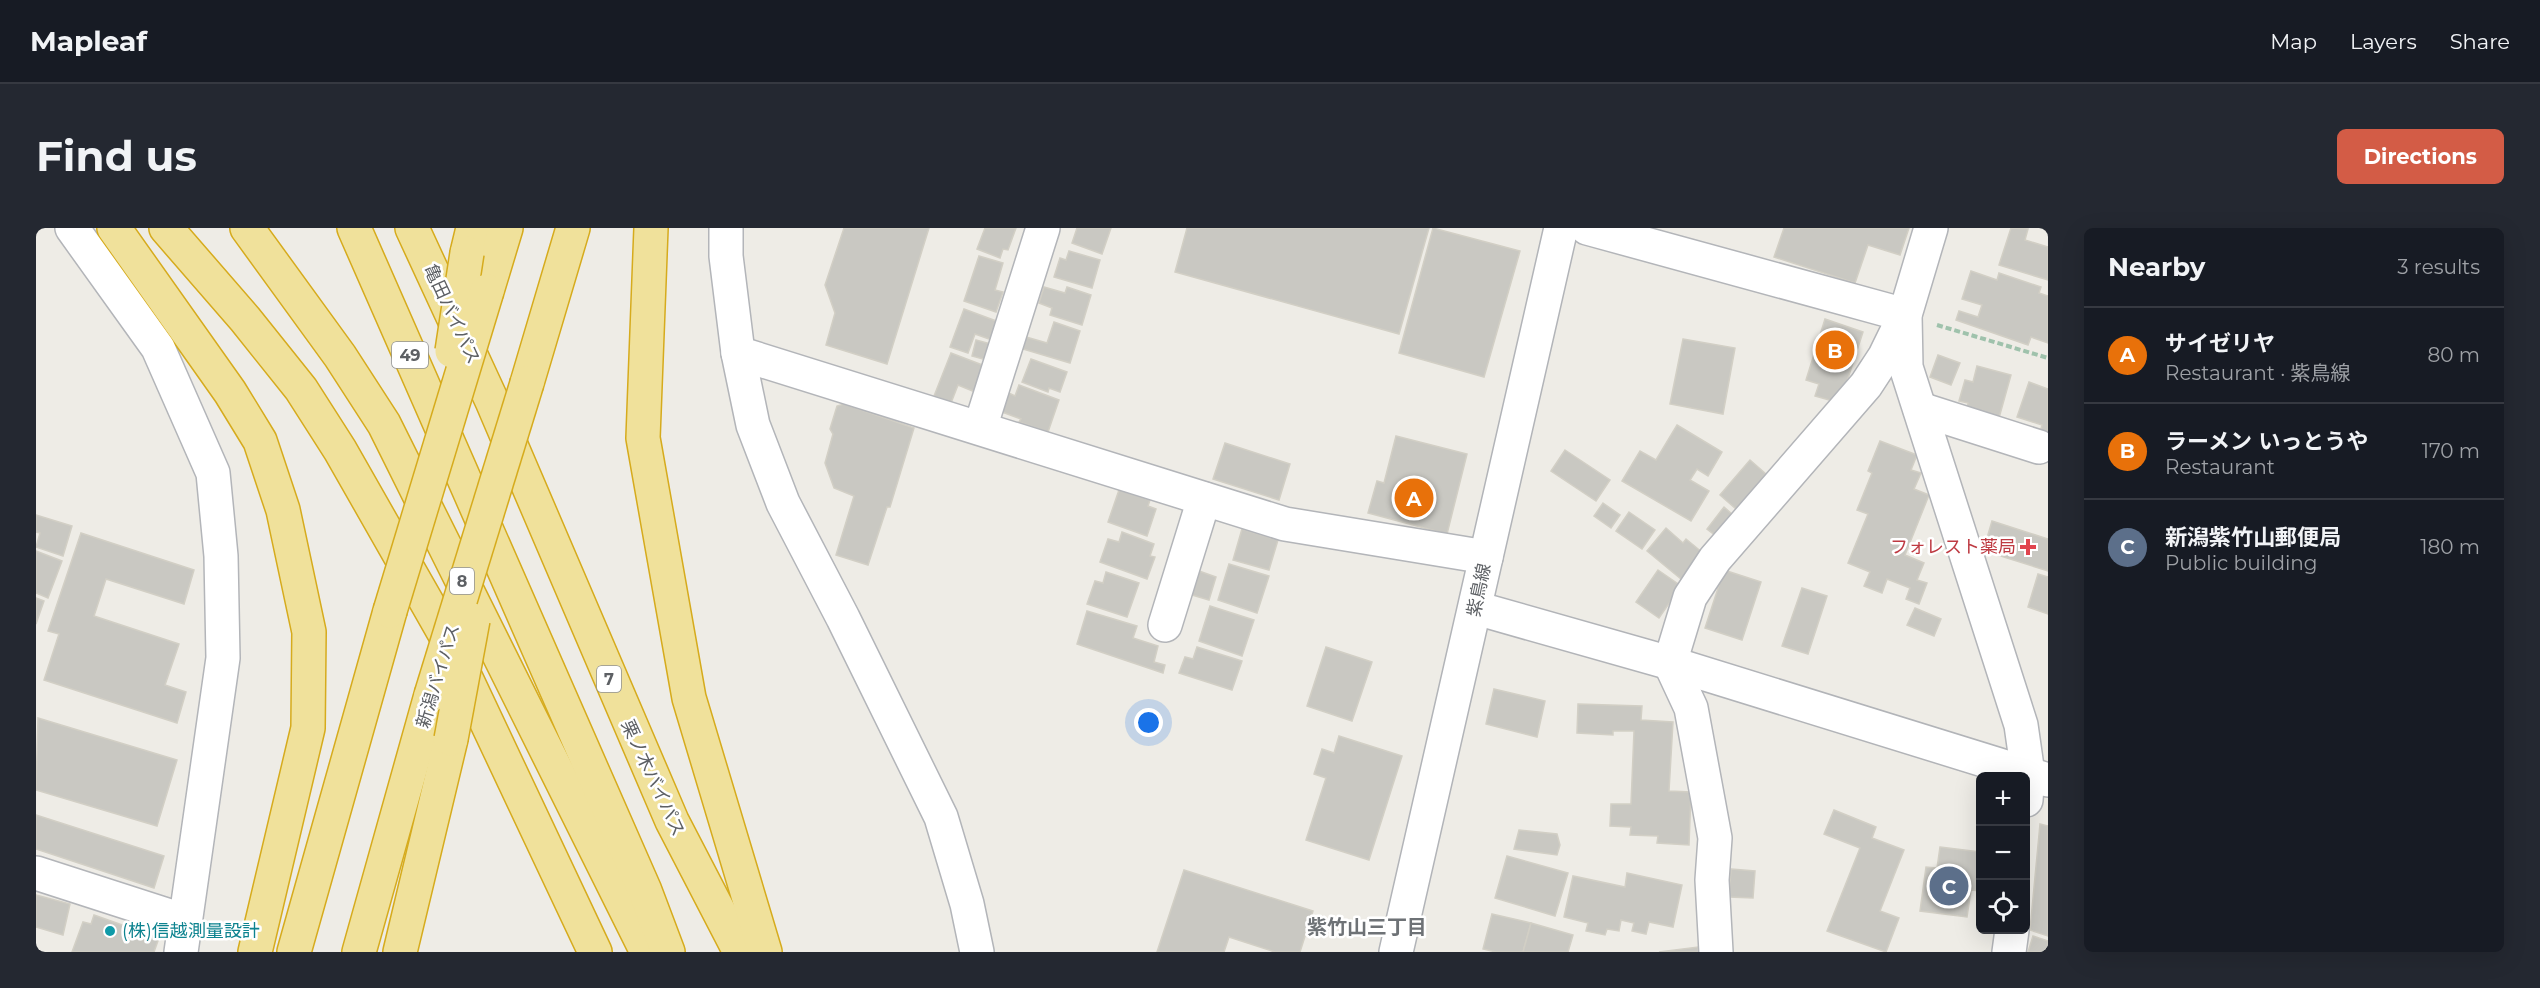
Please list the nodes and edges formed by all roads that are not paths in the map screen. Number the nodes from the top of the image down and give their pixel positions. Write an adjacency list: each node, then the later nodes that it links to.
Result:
1 (72, 228): 33 (street)
2 (114, 228): 34 (highway)
3 (166, 228): 38 (highway)
4 (247, 228): 39 (highway, 8)
5 (354, 228): 40 (highway, 49)
6 (411, 228): 18 (highway, 亀田バイパス / 7)
7 (506, 228): 22 (highway, bridge)
8 (573, 228): 23 (highway, 新潟バイパス, bridge)
9 (651, 228): 43 (highway)
10 (726, 228): 17 (street)
11 (1043, 228): 20 (street)
12 (1561, 228): 25 (street, 紫鳥線)
13 (1587, 228): 16 (street)
14 (1931, 228): 16 (street)
15 (470, 240): 22 (highway, bridge)
16 (1905, 315): 19 (street); 28 (street)
17 (738, 353): 20 (street); 44 (street)
18 (492, 401): 30 (highway, 栗ノ木バイパス / 7)
19 (1920, 409): 21 (street); 29 (street)
20 (980, 428): 24 (street)
21 (2039, 447)
22 (436, 459): 35 (highway, bridge)
23 (499, 477): 36 (highway, 新潟バイパス, bridge); 37 (highway, bridge)
24 (1204, 499): 25 (street); 27 (street)
25 (1486, 557): 26 (street, 紫鳥線)
26 (1476, 608): 28 (street); 45 (street, 紫鳥線)
27 (1166, 625)
28 (1670, 663): 29 (street); 46 (street)
29 (2034, 785)
30 (672, 821): 41 (highway); 42 (highway, 栗ノ木バイパス / 7)
31 (36, 873): 33 (street)
32 (2011, 934): 47 (street)
33 (183, 936)
34 (255, 952)
35 (294, 952)
36 (359, 952)
37 (400, 952)
38 (595, 952)
39 (647, 952)
40 (668, 952)
41 (722, 952)
42 (740, 952)
43 (765, 952)
44 (977, 952)
45 (1396, 952)
46 (1716, 952)
47 (2009, 952)

